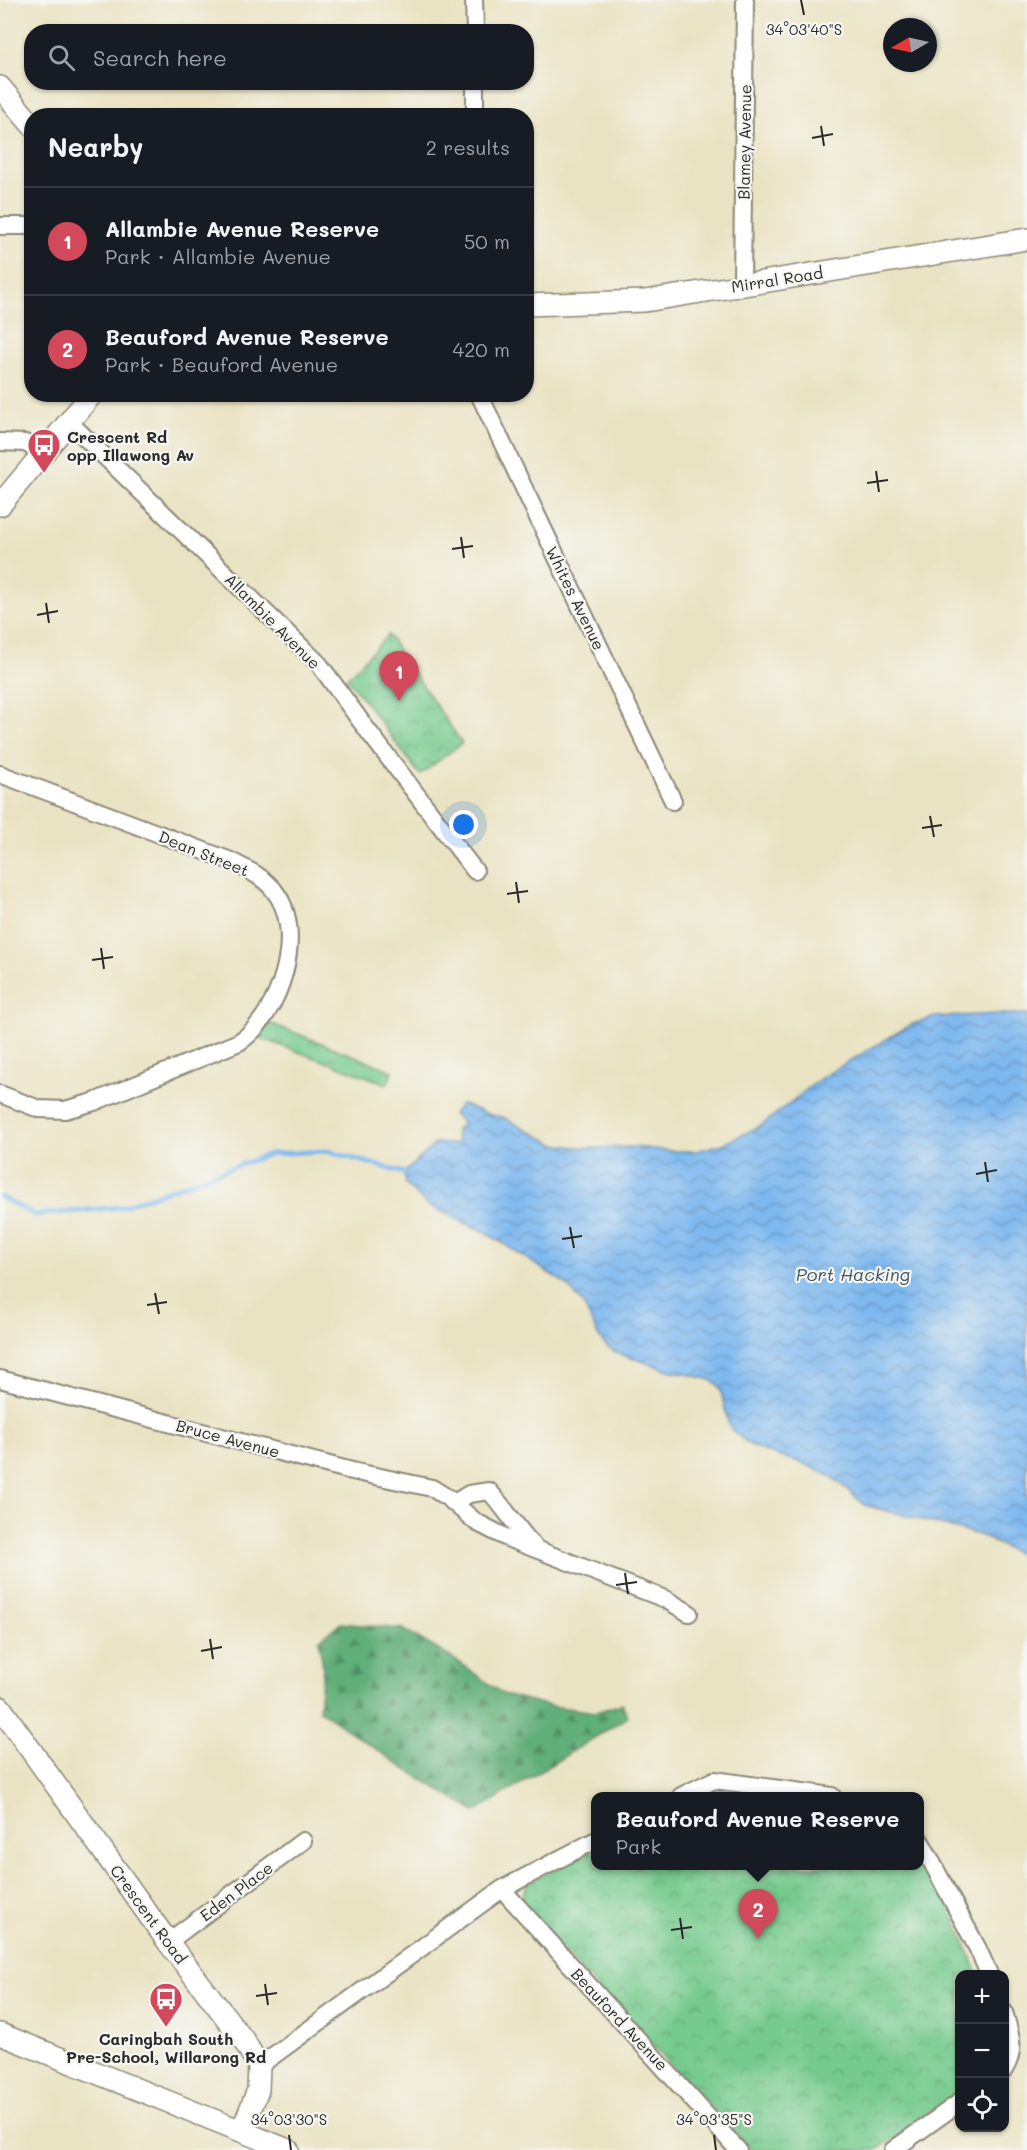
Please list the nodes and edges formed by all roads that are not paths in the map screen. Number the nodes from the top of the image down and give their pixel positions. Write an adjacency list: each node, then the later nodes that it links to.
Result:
1 (474, 0): 3 (street)
2 (745, 0): 11 (street, Blamey Avenue)
3 (475, 24)
4 (0, 87): 7 (street)
5 (475, 90): 6 (street)
6 (475, 108)
7 (24, 116)
8 (0, 226): 9 (street)
9 (24, 226)
10 (1027, 240): 11 (street, Mirral Road)
11 (742, 285): 12 (street, Mirral Road)
12 (534, 305)
13 (85, 402): 15 (street)
14 (483, 402): 20 (street, Whites Avenue)
15 (68, 421): 17 (street); 21 (street, Allambie Avenue)
16 (0, 442): 17 (street)
17 (43, 453): 18 (street)
18 (0, 505)
19 (0, 774): 22 (street, Dean Street)
20 (673, 801)
21 (475, 871)
22 (0, 1094)
23 (0, 1379): 24 (street, Bruce Avenue)
24 (454, 1503): 25 (street, Bruce Avenue); 25 (street, Bruce Avenue)
25 (539, 1551): 26 (street, Bruce Avenue)
26 (689, 1612)
27 (0, 1707): 34 (street, Crescent Road)
28 (691, 1792): 29 (street)
29 (797, 1792)
30 (303, 1841): 34 (street, Eden Place)
31 (591, 1843): 33 (street)
32 (924, 1847): 35 (street)
33 (502, 1889): 39 (street); 43 (street, Beauford Avenue)
34 (168, 1942): 39 (street, Crescent Road)
35 (987, 1970)
36 (1009, 2029): 38 (street)
37 (0, 2034): 41 (street)
38 (1009, 2062)
39 (259, 2066): 41 (street)
40 (955, 2106): 44 (street)
41 (242, 2130): 42 (street)
42 (288, 2150)
43 (738, 2150)
44 (893, 2150)

